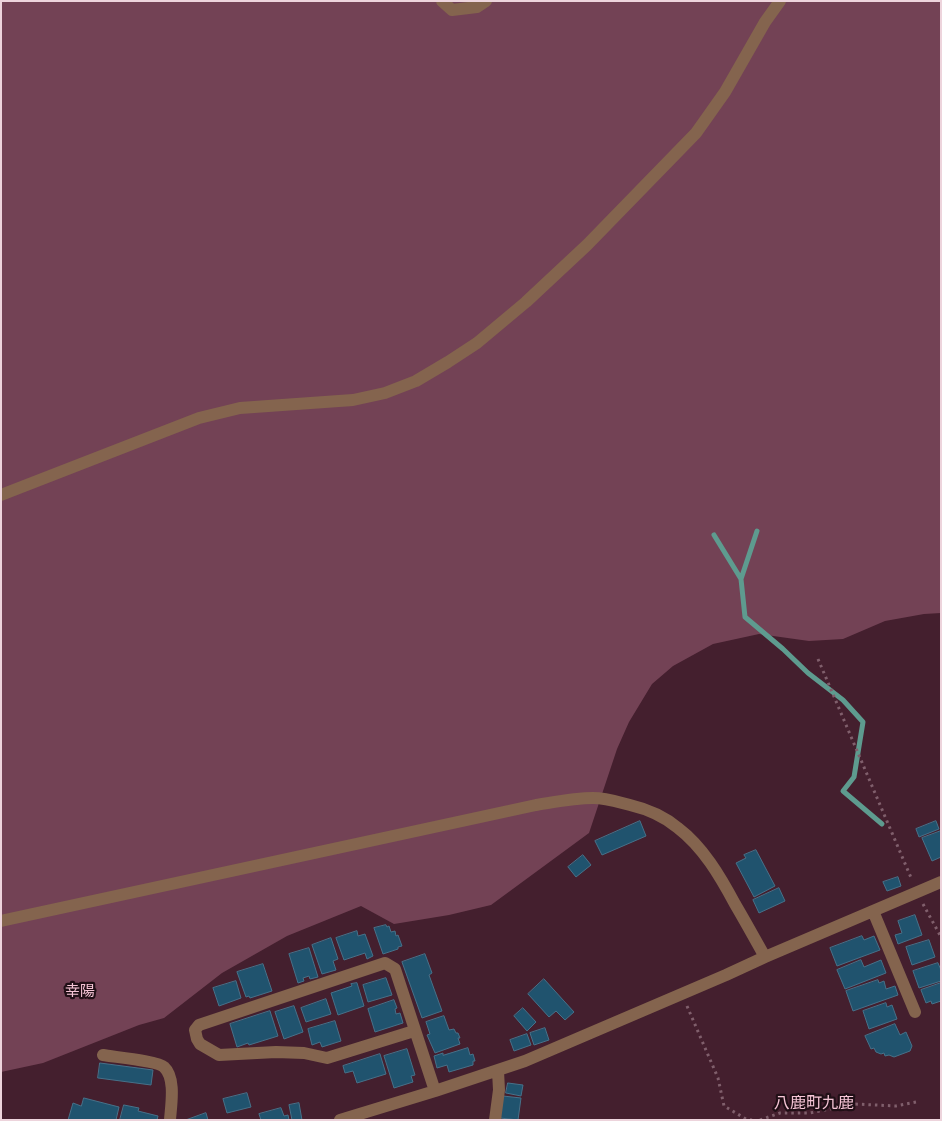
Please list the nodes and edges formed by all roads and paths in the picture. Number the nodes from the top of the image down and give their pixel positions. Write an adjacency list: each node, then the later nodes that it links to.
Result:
1 (442, 1): 2 (street)
2 (486, 1)
3 (780, 1): 4 (street)
4 (1, 495)
5 (818, 659): 7 (path)
6 (941, 882): 7 (street)
7 (917, 892): 8 (street); 10 (path)
8 (873, 912): 11 (street); 13 (street)
9 (1, 921): 11 (street)
10 (941, 936)
11 (765, 957): 12 (street)
12 (681, 994): 16 (street); 22 (path)
13 (915, 1012)
14 (414, 1031): 14 (street); 17 (street)
15 (103, 1055): 19 (street)
16 (498, 1071): 17 (street); 21 (street)
17 (435, 1091): 20 (street)
18 (916, 1102): 24 (path)
19 (170, 1120)
20 (340, 1120)
21 (495, 1120)
22 (746, 1120): 23 (path)
23 (752, 1120)
24 (760, 1120)

